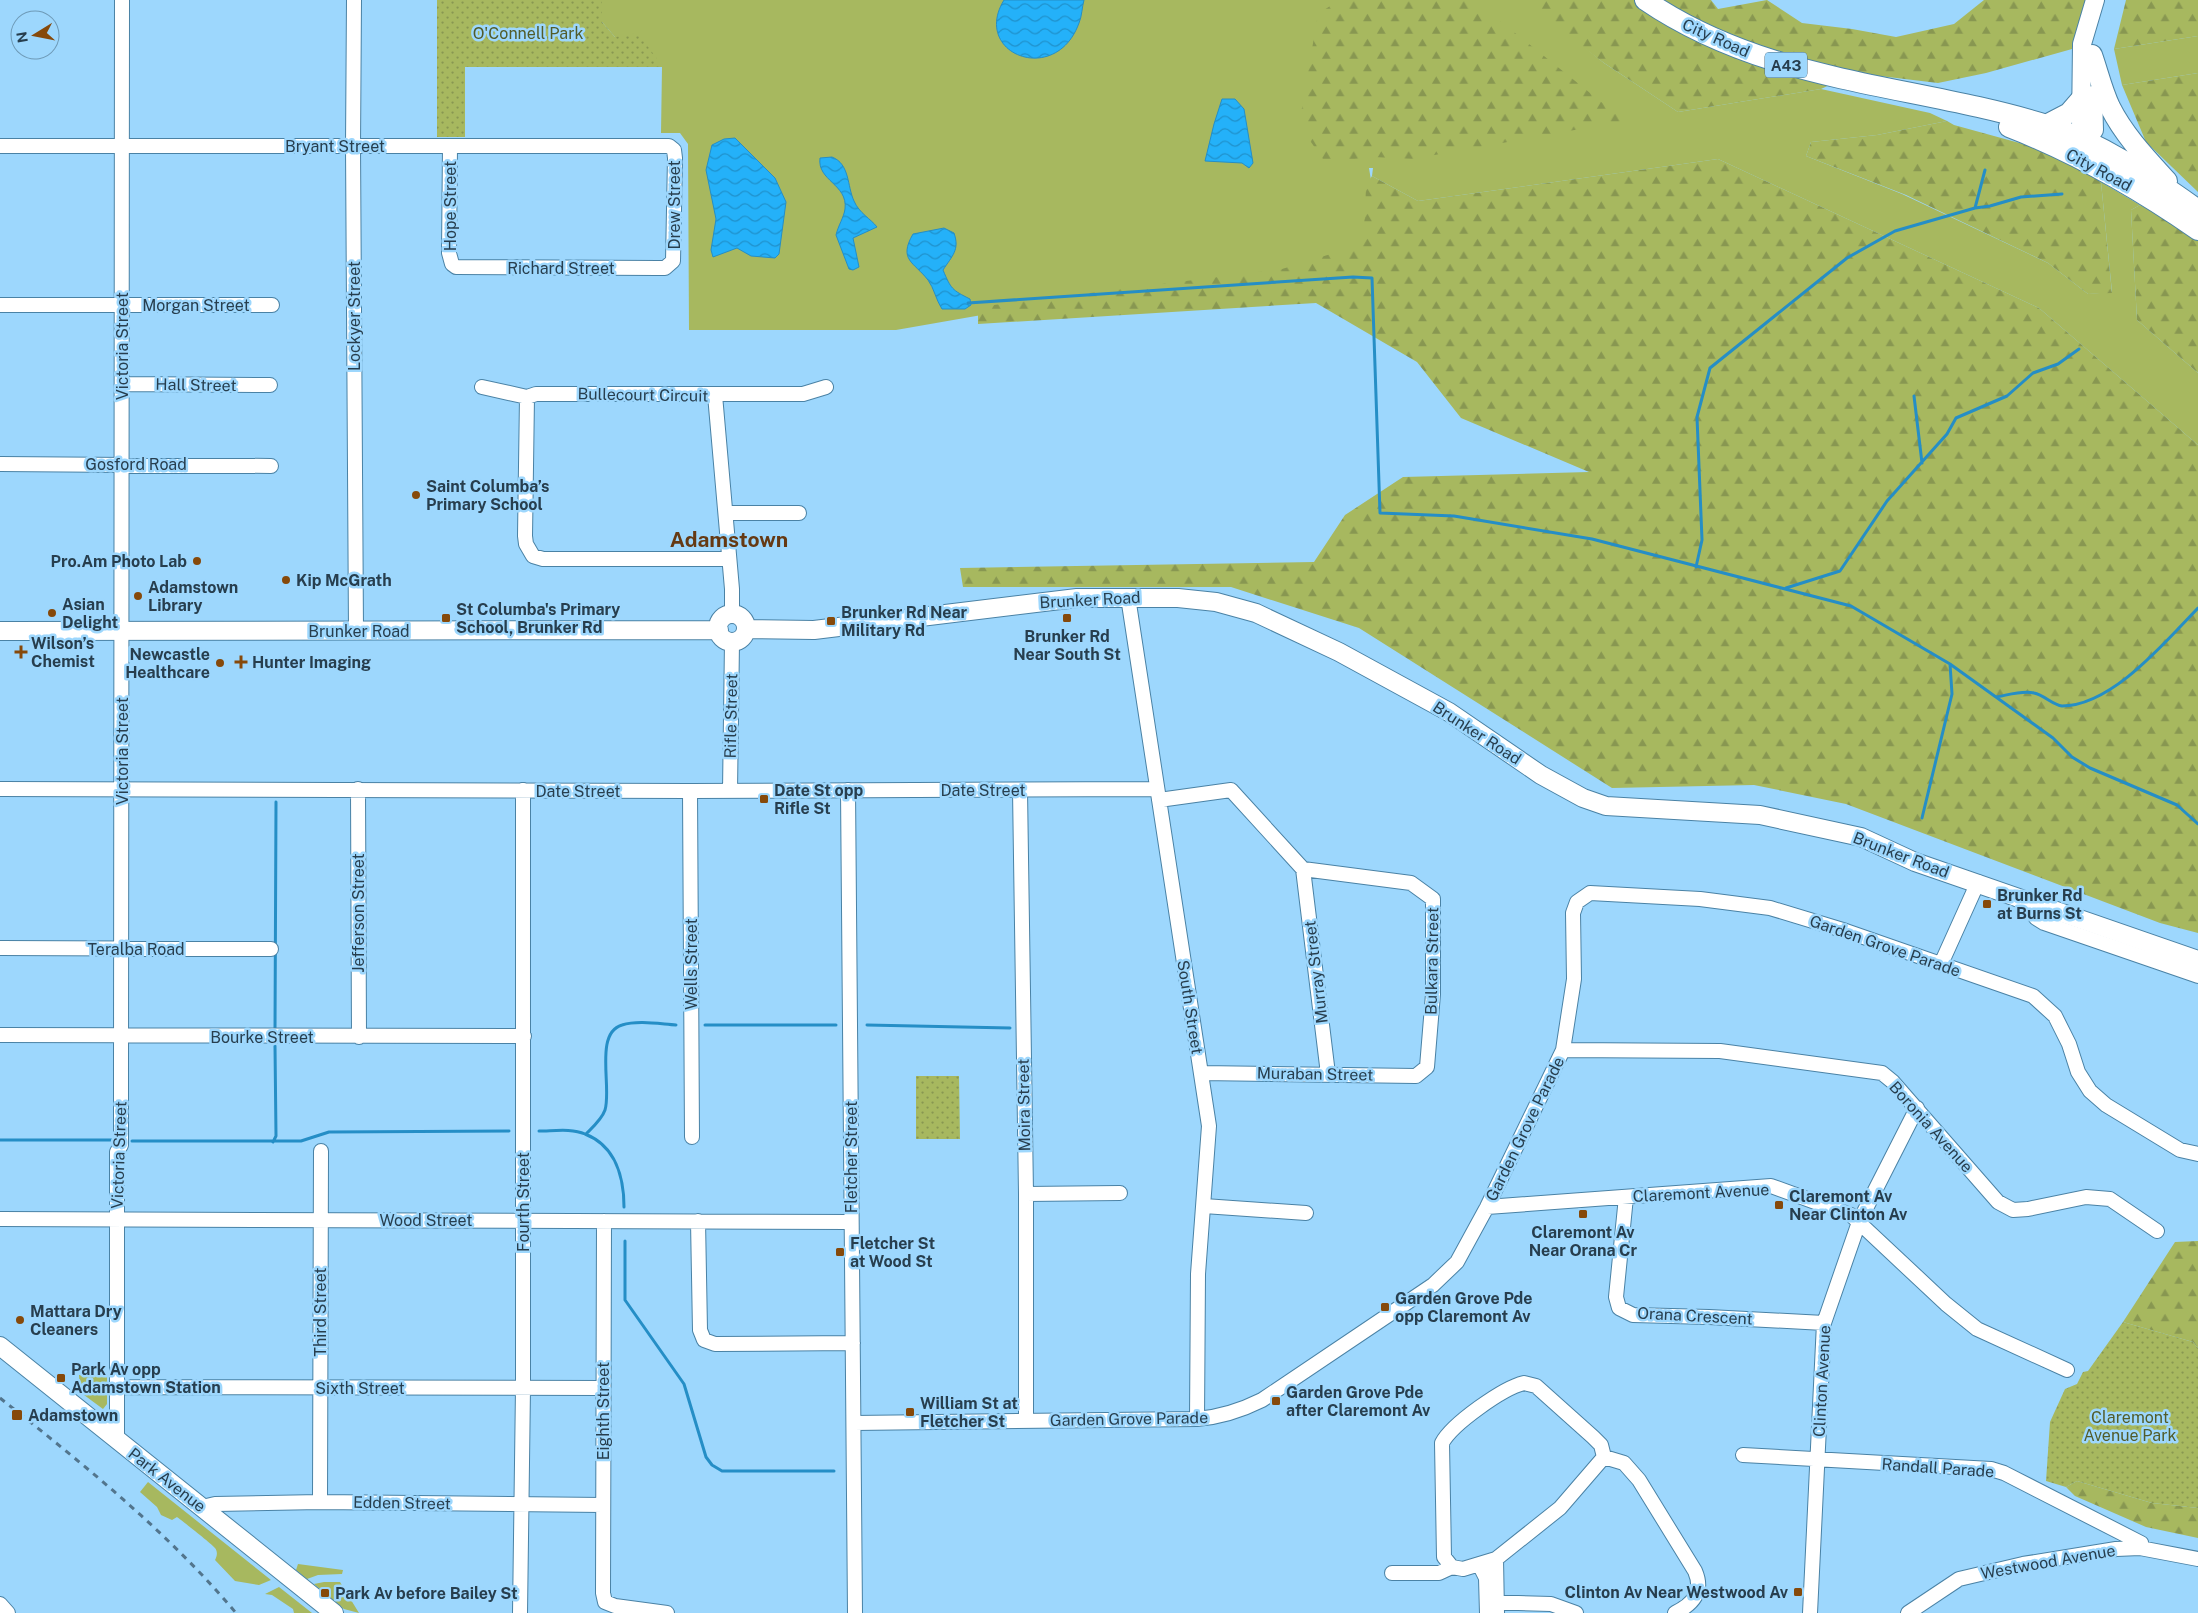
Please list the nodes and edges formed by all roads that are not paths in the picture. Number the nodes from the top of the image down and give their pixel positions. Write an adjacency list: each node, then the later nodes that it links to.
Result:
1 (122, 0): 11 (street, Victoria Street)
2 (354, 0): 12 (street, Lockyer Street)
3 (1645, 0): 8 (highway, City Road / A43)
4 (2095, 0): 5 (main road)
5 (2087, 33): 6 (main road); 7 (main road)
6 (2092, 55): 9 (main road); 16 (highway)
7 (2082, 98): 8 (highway); 9 (main road)
8 (2043, 132): 9 (highway, City Road / A43); 15 (highway, City Road / A43)
9 (2086, 141): 15 (highway); 16 (highway, City Road / A43)
10 (0, 146): 11 (street, Bryant Street)
11 (122, 146): 12 (street, Bryant Street); 22 (street, Victoria Street)
12 (353, 146): 14 (street, Bryant Street); 42 (street, Lockyer Street)
13 (669, 146): 14 (street, Bryant Street); 20 (street, Drew Street)
14 (450, 147): 19 (street, Hope Street)
15 (2104, 172): 18 (highway, City Road / A43)
16 (2181, 198): 17 (highway, City Road / A43)
17 (2198, 210)
18 (2198, 230)
19 (452, 264): 20 (street, Richard Street)
20 (671, 265)
21 (0, 305): 22 (street, Morgan Street)
22 (122, 305): 23 (street, Morgan Street); 24 (street, Victoria Street)
23 (272, 306)
24 (122, 384): 25 (street, Hall Street); 31 (street, Victoria Street)
25 (270, 385)
26 (482, 387): 29 (street, Bullecourt Circuit)
27 (826, 387): 28 (street)
28 (715, 395): 29 (street, Bullecourt Circuit); 33 (street, Bullecourt Circuit)
29 (527, 397): 35 (street)
30 (0, 464): 31 (street, Gosford Road)
31 (122, 464): 32 (street, Gosford Road); 39 (street, Victoria Street)
32 (271, 466)
33 (726, 513): 34 (street); 35 (street, Bullecourt Circuit)
34 (800, 513)
35 (730, 559): 37 (street, Bullecourt Circuit)
36 (1128, 597): 38 (main road, Brunker Road); 52 (street, South Street); 54 (main road, Brunker Road)
37 (732, 614): 38 (main road); 40 (main road)
38 (746, 629): 43 (main road)
39 (123, 630): 41 (main road, Brunker Road); 42 (main road, Brunker Road); 45 (street, Victoria Street)
40 (719, 630): 42 (main road, Brunker Road); 43 (main road)
41 (0, 631)
42 (356, 631)
43 (732, 642): 51 (street, Rifle Street)
44 (0, 789): 45 (street, Date Street)
45 (121, 789): 46 (street, Date Street); 57 (street, Victoria Street)
46 (358, 789): 47 (street, Date Street); 65 (street, Jefferson Street)
47 (523, 790): 50 (street, Date Street); 64 (street, Fourth Street)
48 (848, 790): 49 (street, Date Street); 51 (street, Date Street); 86 (street, Fletcher Street)
49 (1020, 790): 52 (street, Date Street); 75 (street, Moira Street)
50 (690, 791): 51 (street, Date Street); 71 (street, Wells Street)
51 (730, 791)
52 (1158, 795): 53 (street); 68 (street, South Street)
53 (1303, 869): 67 (street, Bulkara Street); 69 (street, Murray Street)
54 (1978, 882): 55 (main road, Brunker Road); 60 (street)
55 (2024, 899): 59 (main road, Brunker Road); 61 (street)
56 (0, 948): 57 (street, Teralba Road)
57 (121, 949): 58 (street, Teralba Road); 63 (street, Victoria Street)
58 (271, 949)
59 (2198, 960)
60 (1941, 964): 66 (street, Garden Grove Parade); 73 (street, Garden Grove Parade)
61 (2198, 976)
62 (0, 1035): 63 (street, Bourke Street)
63 (122, 1035): 65 (street, Bourke Street); 80 (street, Victoria Street)
64 (524, 1036): 65 (street, Bourke Street); 83 (street, Fourth Street)
65 (359, 1037)
66 (1563, 1050): 70 (street, Boronia Avenue); 78 (street, Garden Grove Parade)
67 (1427, 1067): 69 (street, Muraban Street)
68 (1200, 1073): 69 (street, Muraban Street); 77 (street, South Street)
69 (1328, 1074)
70 (1916, 1108): 87 (street, Clinton Avenue); 88 (street, Boronia Avenue)
71 (692, 1137)
72 (321, 1152): 82 (street, Third Street)
73 (2198, 1154)
74 (1120, 1193): 75 (street)
75 (1026, 1194): 97 (street, Moira Street)
76 (1626, 1197): 78 (street, Claremont Avenue); 87 (street, Claremont Avenue); 89 (street, Orana Crescent)
77 (1204, 1206): 79 (street); 98 (street, South Street)
78 (1487, 1207): 98 (street, Garden Grove Parade)
79 (1306, 1213)
80 (117, 1218): 81 (street, Wood Street); 82 (street, Wood Street); 93 (street, Victoria Street)
81 (0, 1219)
82 (320, 1220): 83 (street, Wood Street); 94 (street, Third Street)
83 (523, 1220): 84 (street, Wood Street); 95 (street, Fourth Street)
84 (604, 1221): 85 (street, Wood Street); 96 (street, Eighth Street)
85 (698, 1221): 86 (street, Wood Street); 90 (street)
86 (851, 1222): 90 (street, Fletcher Street)
87 (1859, 1222): 89 (street, Clinton Avenue); 92 (street, Claremont Avenue)
88 (2157, 1232)
89 (1824, 1323): 103 (street, Clinton Avenue)
90 (853, 1343): 99 (street, Fletcher Street)
91 (0, 1346): 100 (main road, Park Avenue)
92 (2067, 1370)
93 (116, 1387): 94 (street, Sixth Street); 100 (street, Victoria Street)
94 (320, 1388): 95 (street, Sixth Street); 104 (street, Third Street)
95 (523, 1388): 96 (street, Sixth Street); 105 (street, Fourth Street)
96 (603, 1388): 106 (street, Eighth Street)
97 (1026, 1420): 98 (street, Garden Grove Parade); 99 (street, Garden Grove Parade)
98 (1196, 1420)
99 (854, 1423): 120 (street, Fletcher Street)
100 (117, 1440): 107 (main road, Park Avenue)
101 (1743, 1455): 103 (street, Randall Parade)
102 (1604, 1457): 109 (street); 112 (street); 122 (street)
103 (1818, 1460): 108 (street, Randall Parade); 123 (street, Clinton Avenue)
104 (320, 1502): 105 (street, Edden Street); 107 (street, Edden Street)
105 (522, 1504): 106 (street, Edden Street); 118 (street, Fourth Street)
106 (603, 1505): 119 (street, Eighth Street)
107 (202, 1506): 117 (main road, Park Avenue)
108 (2140, 1548): 110 (street, Westwood Avenue); 124 (street, Westwood Avenue)
109 (1496, 1559): 111 (street); 115 (street)
110 (2198, 1559)
111 (1479, 1564): 112 (street); 115 (street)
112 (1452, 1567): 113 (street)
113 (1392, 1573)
114 (0, 1604): 116 (street)
115 (1492, 1607): 121 (street)
116 (8, 1613)
117 (334, 1613)
118 (520, 1613)
119 (668, 1613)
120 (855, 1613)
121 (1576, 1613)
122 (1675, 1613)
123 (1810, 1613)
124 (1908, 1613)

